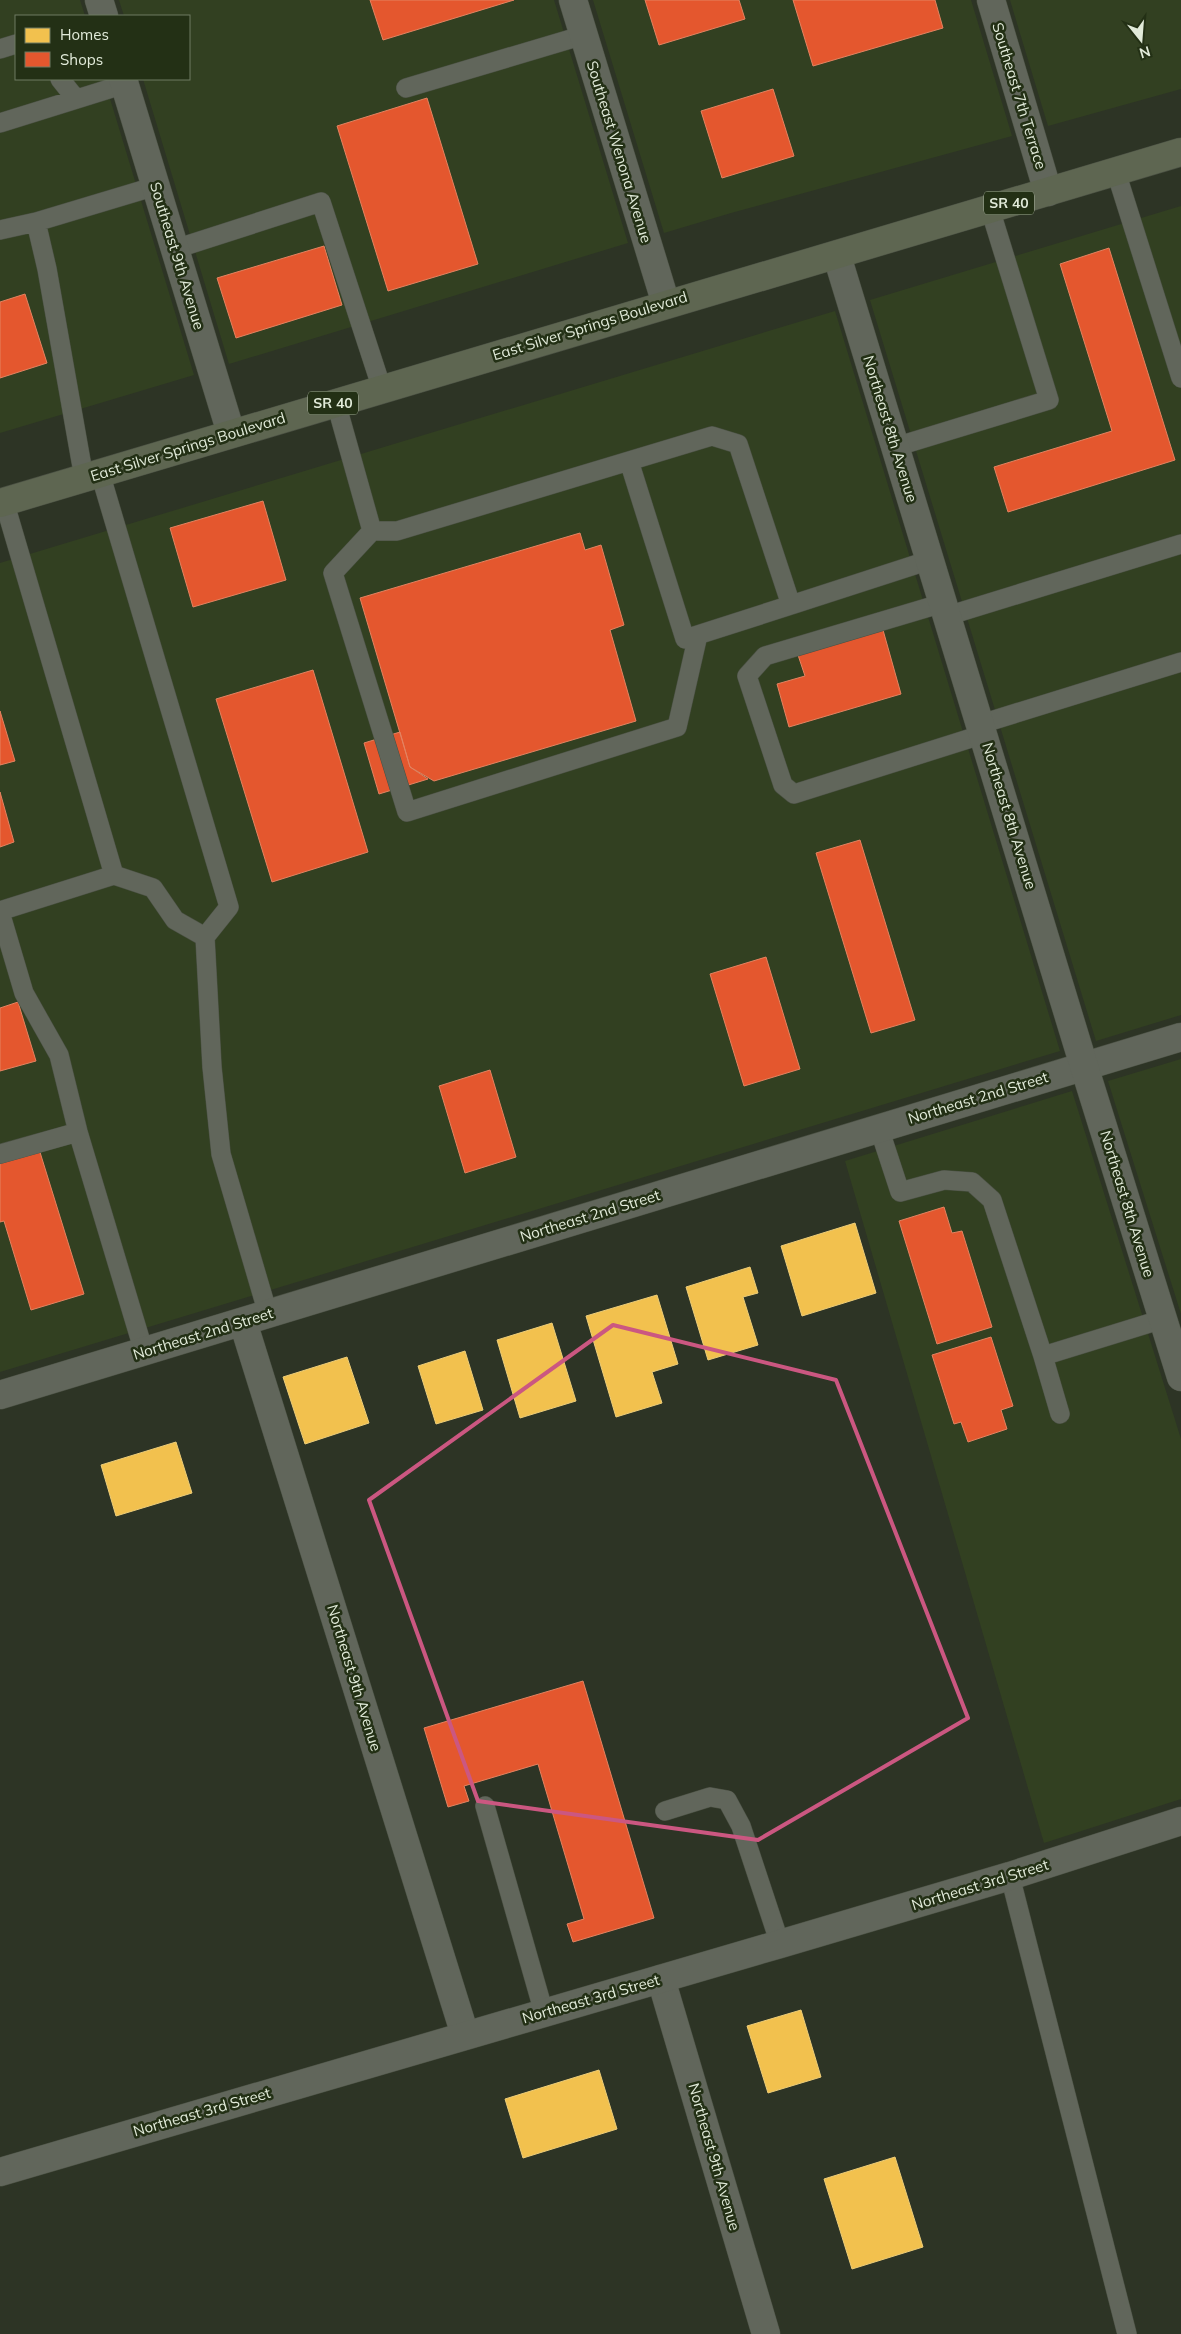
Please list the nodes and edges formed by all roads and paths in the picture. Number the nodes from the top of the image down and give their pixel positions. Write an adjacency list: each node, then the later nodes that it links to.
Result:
1 (99, 0): 4 (street)
2 (573, 0): 5 (street, Southeast Wenona Avenue)
3 (991, 0): 16 (street, Southeast 7th Terrace)
4 (104, 15)
5 (584, 35): 10 (lane); 22 (street, Southeast Wenona Avenue)
6 (15, 44): 7 (lane)
7 (0, 49)
8 (61, 80): 11 (lane)
9 (124, 81): 11 (lane); 15 (street, Southeast 9th Avenue)
10 (406, 88)
11 (76, 99): 12 (lane)
12 (0, 123)
13 (1181, 152): 14 (main road, East Silver Springs Boulevard / SR 40)
14 (1116, 172): 16 (main road, East Silver Springs Boulevard / SR 40); 23 (lane)
15 (156, 186): 18 (lane); 20 (street, Southeast 9th Avenue)
16 (1048, 192): 17 (main road, East Silver Springs Boulevard / SR 40)
17 (990, 209): 21 (main road, East Silver Springs Boulevard / SR 40); 27 (lane)
18 (36, 222): 19 (lane); 29 (lane)
19 (0, 230)
20 (175, 249): 24 (lane); 26 (street, Southeast 9th Avenue)
21 (837, 256): 22 (main road, East Silver Springs Boulevard / SR 40); 27 (street, Northeast 8th Avenue)
22 (666, 304): 24 (main road, East Silver Springs Boulevard / SR 40)
23 (1181, 378)
24 (382, 388): 25 (main road, East Silver Springs Boulevard / SR 40)
25 (336, 402): 26 (main road, East Silver Springs Boulevard / SR 40); 31 (lane)
26 (231, 433): 29 (main road, East Silver Springs Boulevard / SR 40)
27 (895, 447): 33 (street, Northeast 8th Avenue)
28 (629, 461): 31 (lane); 34 (lane); 36 (lane)
29 (92, 475): 30 (main road, East Silver Springs Boulevard / SR 40); 41 (lane)
30 (2, 502): 39 (lane)
31 (372, 531): 36 (lane)
32 (1181, 544): 35 (lane)
33 (930, 560): 34 (lane); 35 (street, Northeast 8th Avenue)
34 (791, 605): 36 (lane)
35 (945, 610): 38 (street, Northeast 8th Avenue); 38 (lane)
36 (698, 635)
37 (1181, 662): 38 (lane)
38 (983, 729): 43 (street, Northeast 8th Avenue)
39 (114, 875): 40 (lane); 41 (lane)
40 (0, 911): 45 (lane)
41 (205, 937): 47 (lane)
42 (1181, 1037): 43 (street, Northeast 2nd Street)
43 (1084, 1066): 44 (street, Northeast 2nd Street); 48 (street, Northeast 8th Avenue)
44 (879, 1128): 47 (street, Northeast 2nd Street); 51 (lane)
45 (78, 1132): 46 (lane); 50 (lane)
46 (0, 1154)
47 (268, 1314): 49 (street, Northeast 2nd Street)
48 (1163, 1319): 51 (lane); 52 (street, Northeast 8th Avenue)
49 (243, 1322): 50 (street, Northeast 2nd Street); 62 (street, Northeast 9th Avenue)
50 (144, 1352): 53 (street, Northeast 2nd Street)
51 (1043, 1356): 54 (lane)
52 (1181, 1377)
53 (0, 1395)
54 (1060, 1414)
55 (485, 1806): 61 (lane)
56 (665, 1811): 59 (lane)
57 (1181, 1821): 58 (street, Northeast 3rd Street)
58 (1010, 1876): 59 (street, Northeast 3rd Street); 65 (lane)
59 (780, 1944): 60 (street, Northeast 3rd Street)
60 (661, 1980): 61 (street, Northeast 3rd Street); 64 (street, Northeast 9th Avenue)
61 (544, 2013): 62 (street, Northeast 3rd Street)
62 (465, 2035): 63 (street, Northeast 3rd Street)
63 (0, 2172)
64 (766, 2334)
65 (1127, 2334)

